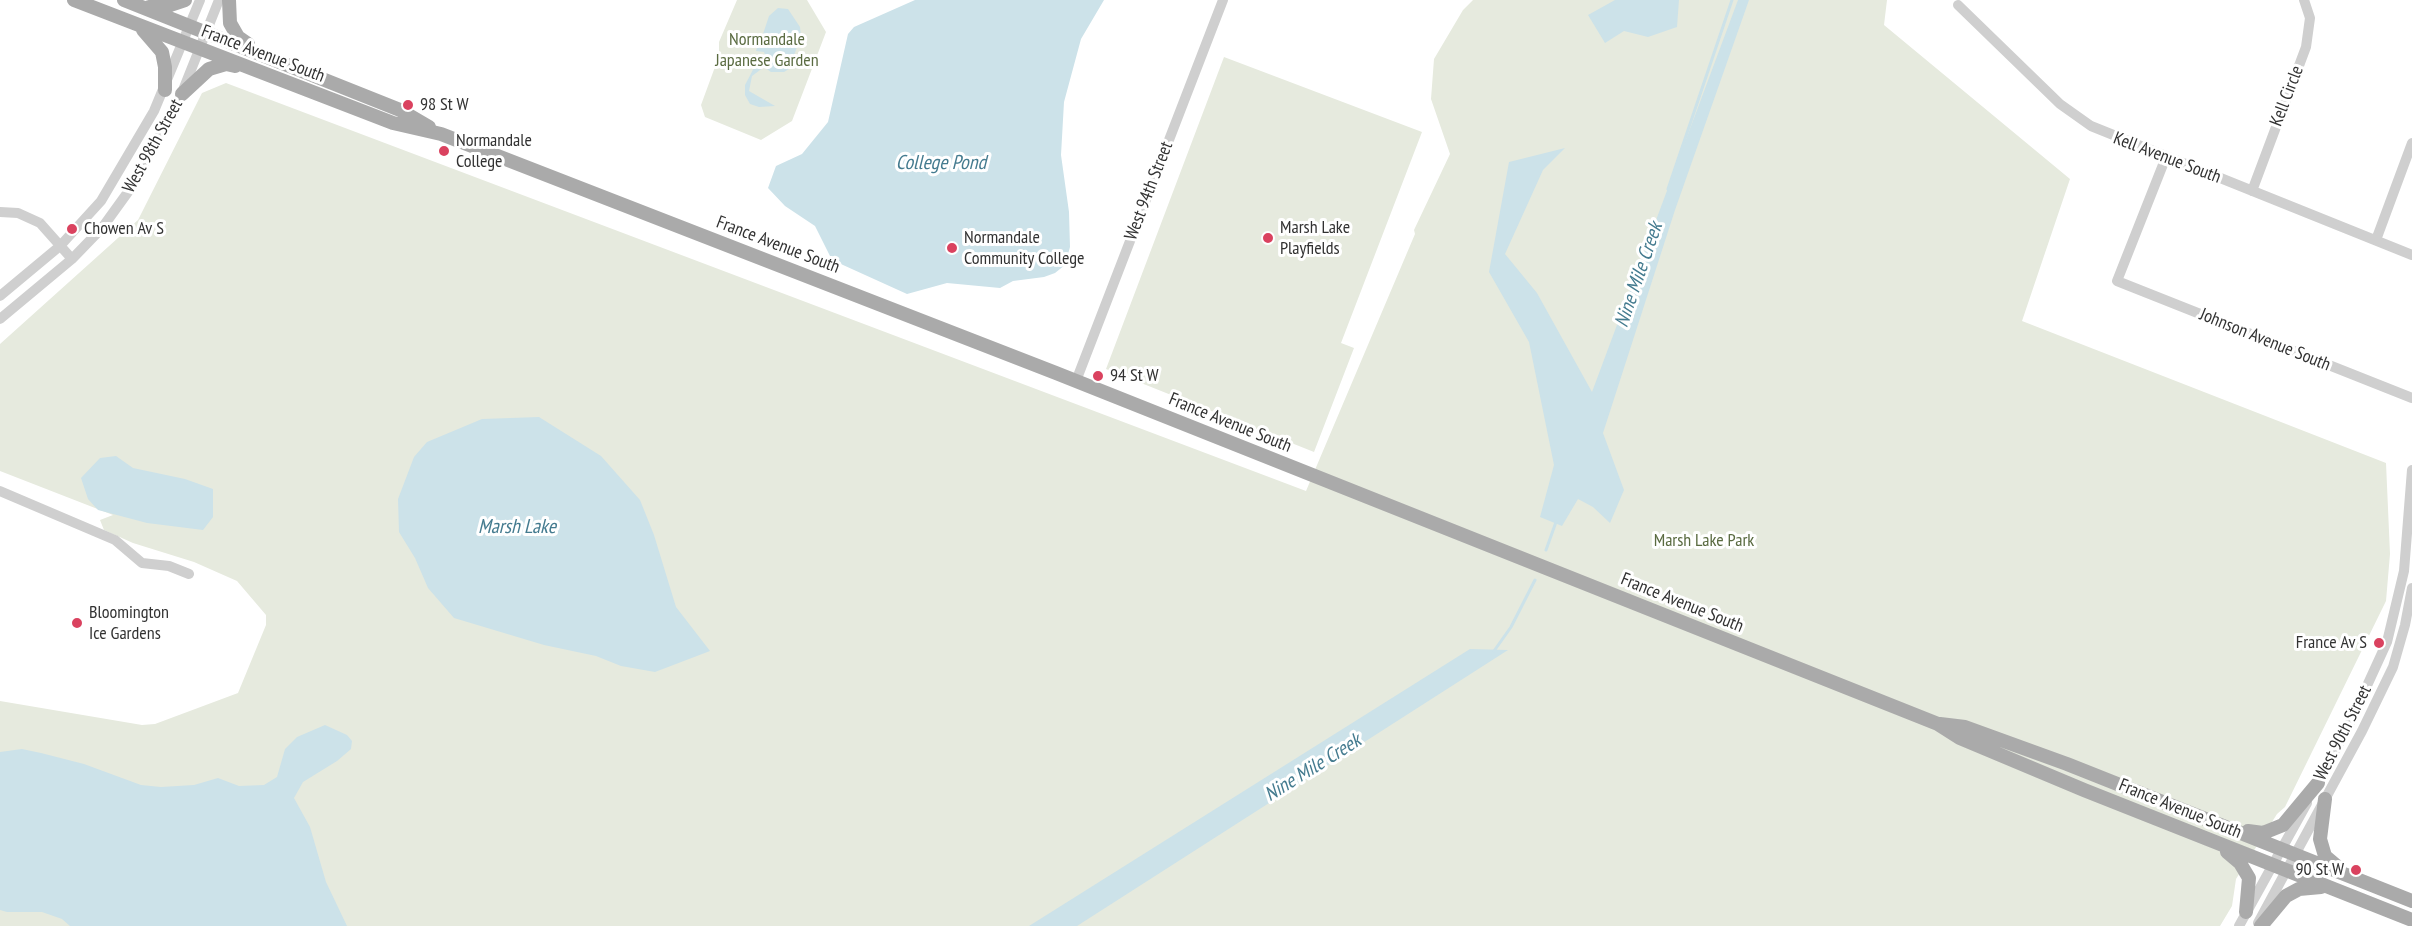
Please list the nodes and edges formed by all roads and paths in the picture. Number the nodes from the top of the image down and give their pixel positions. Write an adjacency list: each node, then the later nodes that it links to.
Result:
1 (74, 0): 11 (main road, France Avenue South)
2 (124, 0): 10 (main road, France Avenue South)
3 (186, 0): 10 (main road)
4 (200, 0): 12 (street, West 98th Street)
5 (219, 0): 13 (street, West 98th Street)
6 (229, 0): 16 (main road)
7 (1223, 0): 31 (street, West 94th Street)
8 (2304, 0): 23 (street, Kell Circle)
9 (1958, 5): 22 (street, Kell Avenue South)
10 (141, 7): 12 (main road, France Avenue South)
11 (134, 23): 14 (main road, France Avenue South); 18 (main road)
12 (190, 26): 13 (main road, France Avenue South); 14 (street, West 98th Street)
13 (207, 33): 15 (street, West 98th Street); 16 (main road, France Avenue South)
14 (184, 42): 15 (main road, France Avenue South); 18 (street, West 98th Street)
15 (201, 49): 17 (main road, France Avenue South); 19 (street, West 98th Street)
16 (266, 55): 20 (main road, France Avenue South)
17 (251, 69): 19 (main road); 20 (main road, France Avenue South)
18 (165, 90): 26 (street, West 98th Street)
19 (182, 94): 28 (street, West 98th Street)
20 (441, 134): 31 (main road, France Avenue South)
21 (2412, 143): 25 (street)
22 (2166, 157): 23 (street, Kell Avenue South); 32 (street, Johnson Avenue South)
23 (2252, 191): 25 (street, Kell Avenue South)
24 (0, 212): 26 (street)
25 (2376, 240): 27 (street, Kell Avenue South)
26 (60, 246): 28 (street); 29 (street, West 98th Street)
27 (2412, 255)
28 (72, 259): 30 (street, West 98th Street)
29 (0, 296)
30 (0, 319)
31 (1076, 381): 39 (main road, France Avenue South)
32 (2412, 398)
33 (2412, 470): 35 (street, West 90th Street)
34 (0, 491): 37 (street)
35 (2410, 526): 36 (street, West 90th Street); 40 (street, West 90th Street)
36 (2412, 542)
37 (189, 574)
38 (2412, 588): 41 (street, West 90th Street)
39 (1938, 724): 42 (main road, France Avenue South); 43 (main road, France Avenue South)
40 (2318, 783): 42 (main road); 44 (street, West 90th Street)
41 (2325, 799): 45 (street, West 90th Street); 48 (main road)
42 (2232, 829): 44 (main road, France Avenue South)
43 (2205, 838): 46 (main road, France Avenue South); 51 (main road)
44 (2282, 849): 45 (main road, France Avenue South); 46 (street, West 90th Street)
45 (2295, 855): 47 (street, West 90th Street); 48 (main road, France Avenue South)
46 (2272, 865): 47 (main road, France Avenue South); 51 (street, West 90th Street)
47 (2287, 871): 49 (main road, France Avenue South); 54 (street, West 90th Street)
48 (2355, 878): 50 (main road, France Avenue South)
49 (2328, 887): 52 (main road, France Avenue South); 55 (main road)
50 (2412, 901)
51 (2246, 912): 53 (street, West 90th Street)
52 (2412, 920)
53 (2239, 926)
54 (2256, 926)
55 (2261, 926)

